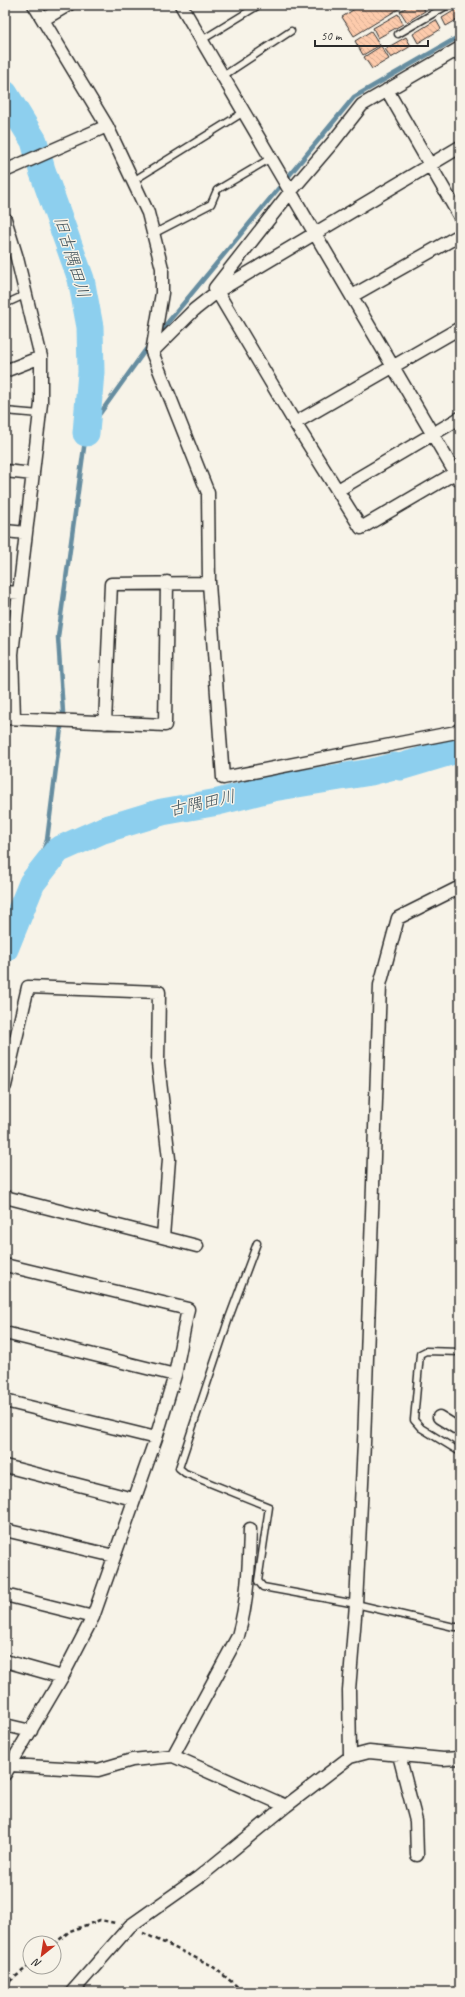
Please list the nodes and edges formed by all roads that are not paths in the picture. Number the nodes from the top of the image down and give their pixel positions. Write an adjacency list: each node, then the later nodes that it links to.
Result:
1 (34, 5): 6 (street)
2 (68, 5): 6 (street)
3 (180, 5): 9 (street)
4 (259, 5): 9 (lane)
5 (448, 5): 8 (lane)
6 (44, 19): 14 (street)
7 (290, 31): 11 (lane)
8 (398, 34)
9 (202, 40): 11 (street)
10 (460, 48): 12 (street)
11 (222, 76): 13 (street)
12 (388, 90): 17 (street); 20 (street)
13 (244, 112): 16 (street); 19 (lane)
14 (107, 126): 18 (street); 19 (street)
15 (460, 147): 17 (street)
16 (270, 158): 20 (street); 24 (lane)
17 (430, 164): 21 (street); 23 (street)
18 (5, 171)
19 (133, 181): 24 (street)
20 (291, 191): 23 (street); 27 (street)
21 (460, 217)
22 (5, 219): 26 (street)
23 (315, 232): 27 (street); 29 (street)
24 (154, 234): 32 (street)
25 (460, 235): 29 (street)
26 (8, 236): 28 (street)
27 (218, 291): 32 (street); 39 (street)
28 (27, 294): 30 (lane); 33 (street)
29 (352, 296): 34 (street)
30 (5, 304)
31 (460, 328): 34 (street)
32 (152, 352): 48 (street)
33 (41, 357): 35 (street); 37 (street)
34 (394, 367): 39 (street); 40 (street)
35 (5, 371)
36 (5, 411): 37 (lane)
37 (40, 414): 42 (street)
38 (460, 418): 40 (street)
39 (295, 423): 44 (street)
40 (432, 434): 43 (street); 44 (street)
41 (5, 471): 42 (street)
42 (33, 474): 46 (street)
43 (458, 475): 44 (street)
44 (338, 490)
45 (5, 531): 46 (street)
46 (26, 533): 50 (street)
47 (167, 582): 48 (street); 53 (street); 53 (street)
48 (209, 583): 54 (street)
49 (5, 592): 50 (street)
50 (19, 593): 51 (street)
51 (8, 654): 52 (street)
52 (10, 718): 53 (street)
53 (105, 723)
54 (460, 729)
55 (460, 887): 76 (street)
56 (5, 1086): 58 (street)
57 (5, 1197): 58 (street)
58 (163, 1237): 60 (street)
59 (257, 1243): 76 (lane)
60 (196, 1246)
61 (5, 1265): 64 (street)
62 (5, 1334): 64 (street)
63 (460, 1352): 69 (lane)
64 (175, 1375): 68 (street)
65 (5, 1401): 68 (street)
66 (439, 1417): 67 (street)
67 (460, 1430)
68 (156, 1438): 71 (street)
69 (460, 1452)
70 (5, 1466): 71 (street)
71 (133, 1498): 74 (street)
72 (250, 1529): 84 (street)
73 (5, 1530): 74 (street)
74 (114, 1556): 77 (street)
75 (5, 1595): 77 (street)
76 (356, 1604): 78 (lane); 85 (street)
77 (93, 1617): 80 (street)
78 (460, 1627)
79 (5, 1661): 80 (street)
80 (62, 1677): 82 (street)
81 (5, 1725): 82 (street)
82 (30, 1731): 87 (street)
83 (399, 1755): 85 (street); 86 (street); 89 (street)
84 (173, 1756): 87 (street); 88 (street)
85 (350, 1756): 88 (street)
86 (460, 1758)
87 (8, 1770)
88 (286, 1806): 90 (street)
89 (417, 1855)
90 (72, 1992)

